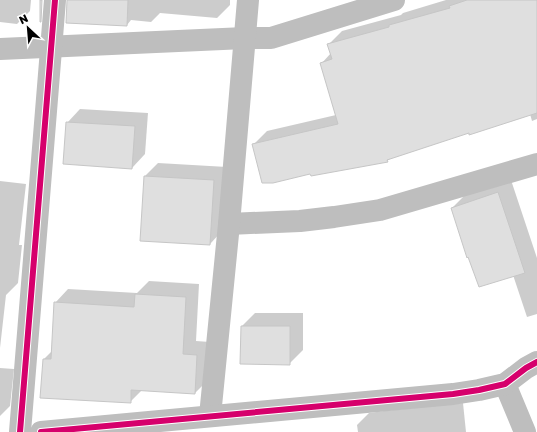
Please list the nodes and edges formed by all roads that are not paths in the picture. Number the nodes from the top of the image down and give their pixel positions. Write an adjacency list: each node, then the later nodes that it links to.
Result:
1 (55, 0): 5 (street)
2 (248, 0): 4 (street)
3 (394, 0): 4 (street)
4 (245, 38): 5 (street); 8 (street)
5 (51, 46): 6 (street); 12 (street)
6 (0, 49)
7 (537, 164): 8 (street)
8 (229, 224): 11 (street)
9 (537, 362): 10 (street)
10 (505, 384): 11 (street); 14 (street)
11 (210, 416): 13 (street)
12 (20, 432)
13 (41, 432)
14 (525, 432)

